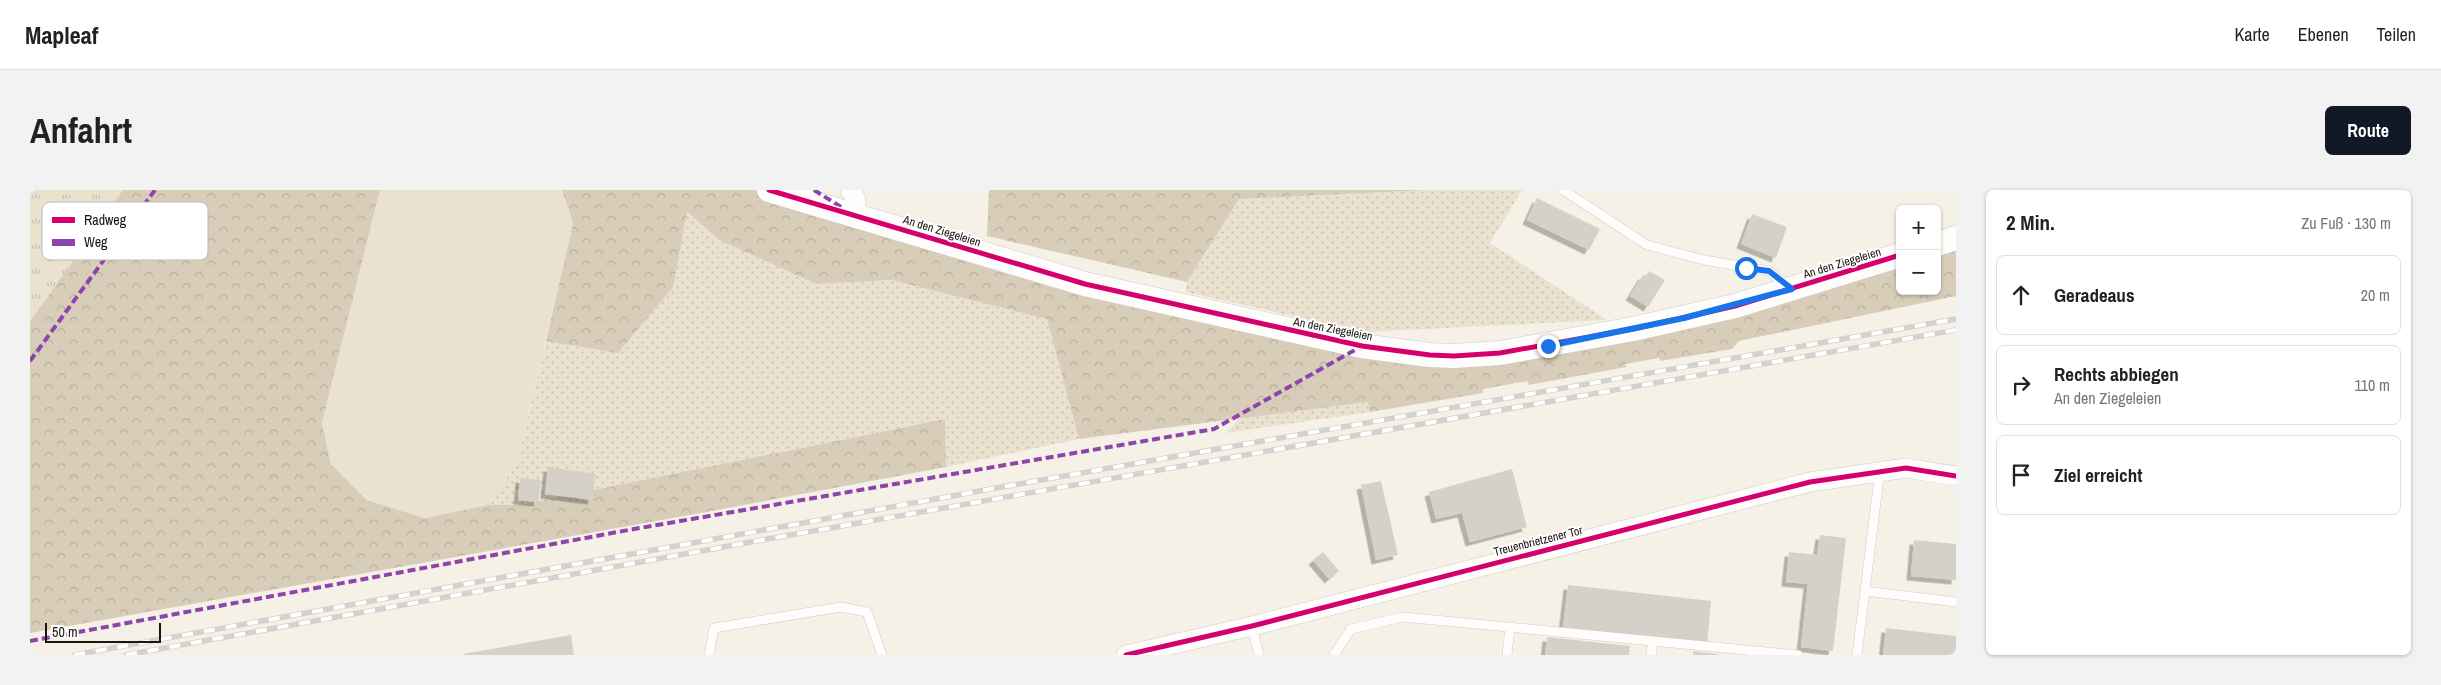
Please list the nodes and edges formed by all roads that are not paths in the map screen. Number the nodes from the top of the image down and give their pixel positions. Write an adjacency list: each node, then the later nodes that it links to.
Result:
1 (769, 190): 4 (street, An den Ziegeleien)
2 (850, 190): 4 (street)
3 (1563, 190): 8 (lane)
4 (856, 216): 8 (street, An den Ziegeleien)
5 (1956, 238): 6 (street)
6 (1941, 243)
7 (1896, 256): 8 (street, An den Ziegeleien)
8 (1792, 289)
9 (1880, 470): 10 (street, Treuenbrietzener Tor); 11 (lane); 13 (street, Treuenbrietzener Tor)
10 (1956, 476)
11 (1865, 591): 12 (lane); 24 (lane)
12 (1956, 602)
13 (1252, 626): 18 (street, Treuenbrietzener Tor); 19 (lane)
14 (1510, 627): 15 (lane); 20 (lane); 21 (lane)
15 (1653, 641): 22 (lane); 23 (lane)
16 (709, 655): 17 (lane)
17 (882, 655)
18 (1126, 655)
19 (1259, 655)
20 (1334, 655)
21 (1506, 655)
22 (1651, 655)
23 (1798, 655)
24 (1857, 655)

